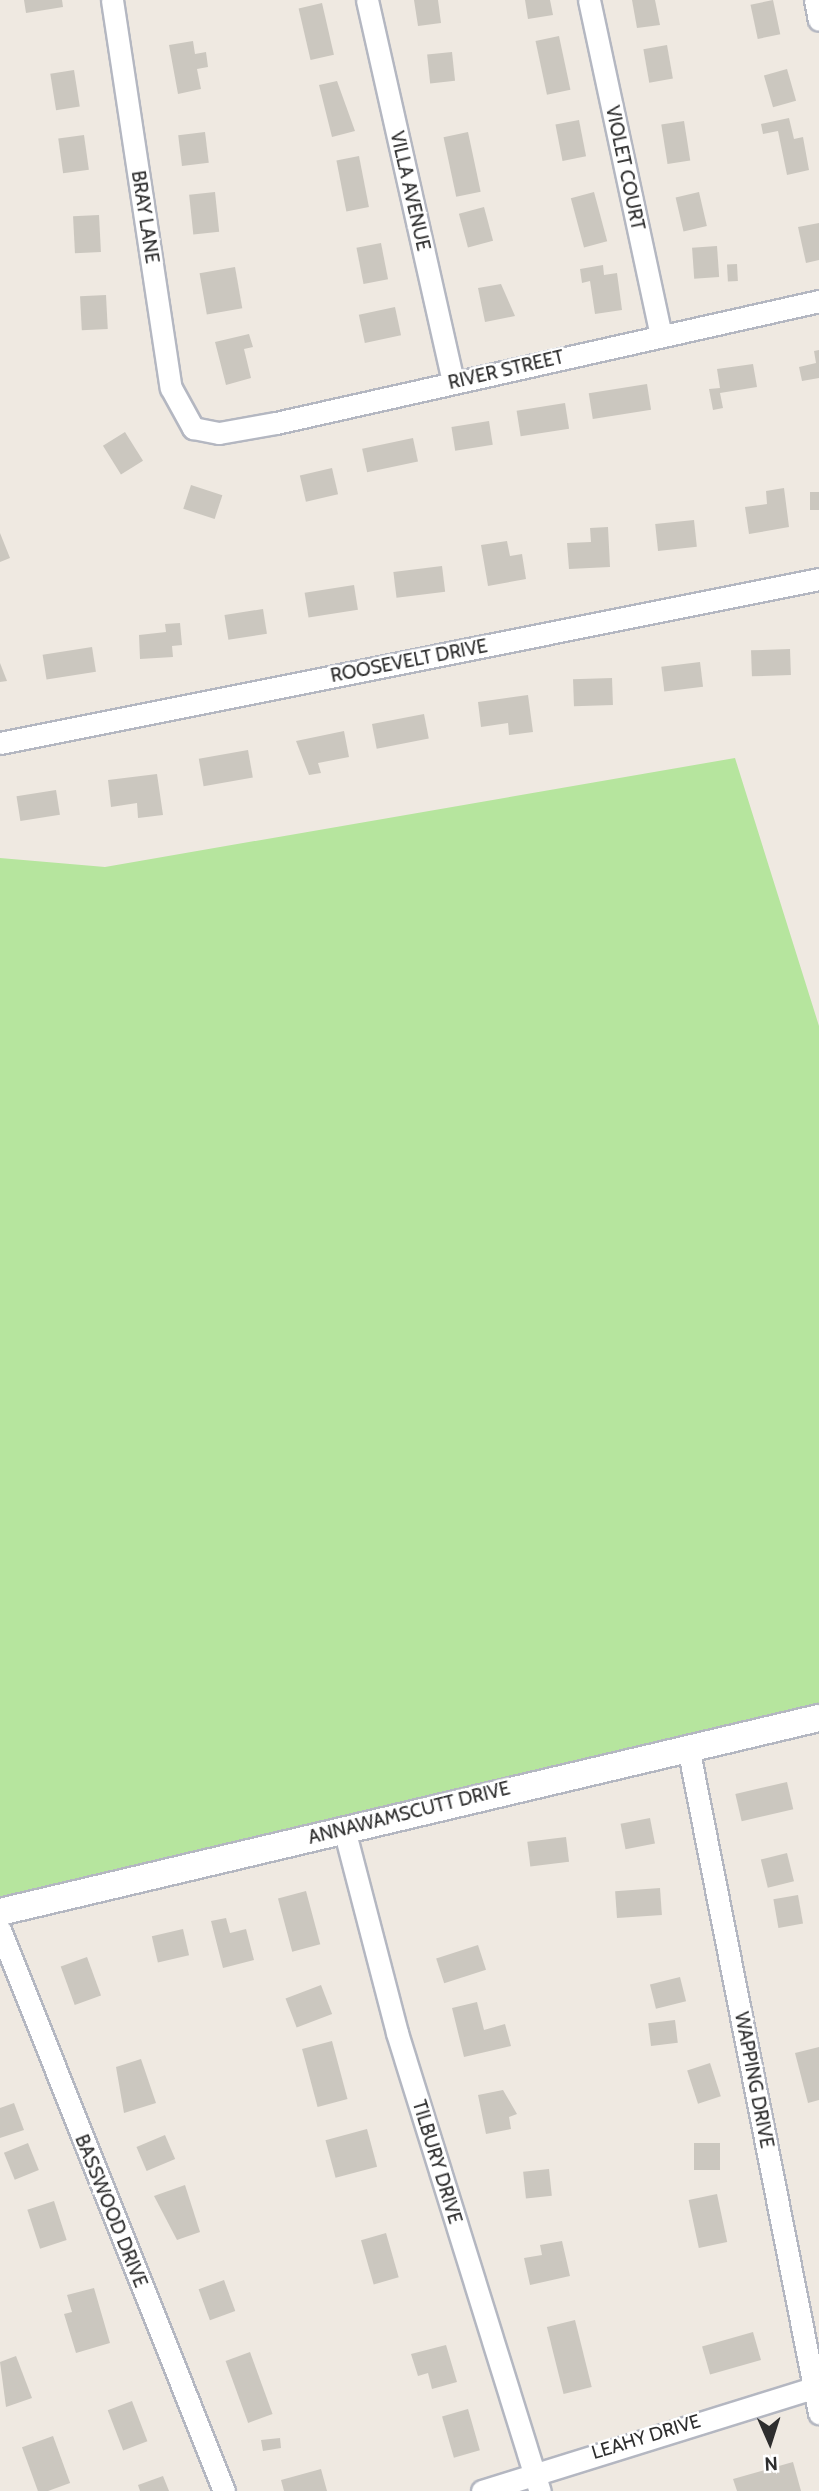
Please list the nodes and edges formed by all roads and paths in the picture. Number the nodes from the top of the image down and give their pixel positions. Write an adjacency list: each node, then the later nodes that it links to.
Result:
1 (112, 0): 9 (street, BRAY LANE)
2 (367, 0): 8 (street, VILLA AVENUE)
3 (589, 0): 7 (street, VIOLET COURT)
4 (815, 0): 5 (street)
5 (819, 20)
6 (819, 301): 7 (street, RIVER STREET)
7 (662, 335): 8 (street, RIVER STREET)
8 (453, 382): 9 (street, RIVER STREET)
9 (193, 428)
10 (819, 579): 11 (street, ROOSEVELT DRIVE)
11 (0, 743)
12 (819, 1718): 13 (street, ANNAWAMSCUTT DRIVE)
13 (688, 1747): 14 (street, ANNAWAMSCUTT DRIVE); 17 (street, WAPPING DRIVE)
14 (345, 1829): 15 (street, ANNAWAMSCUTT DRIVE); 19 (street, TILBURY DRIVE)
15 (0, 1912)
16 (0, 1930): 20 (street, BASSWOOD DRIVE)
17 (813, 2388): 18 (street, WAPPING DRIVE); 19 (street, LEAHY DRIVE)
18 (819, 2413)
19 (538, 2482): 21 (street, LEAHY DRIVE)
20 (224, 2491)
21 (482, 2491)

